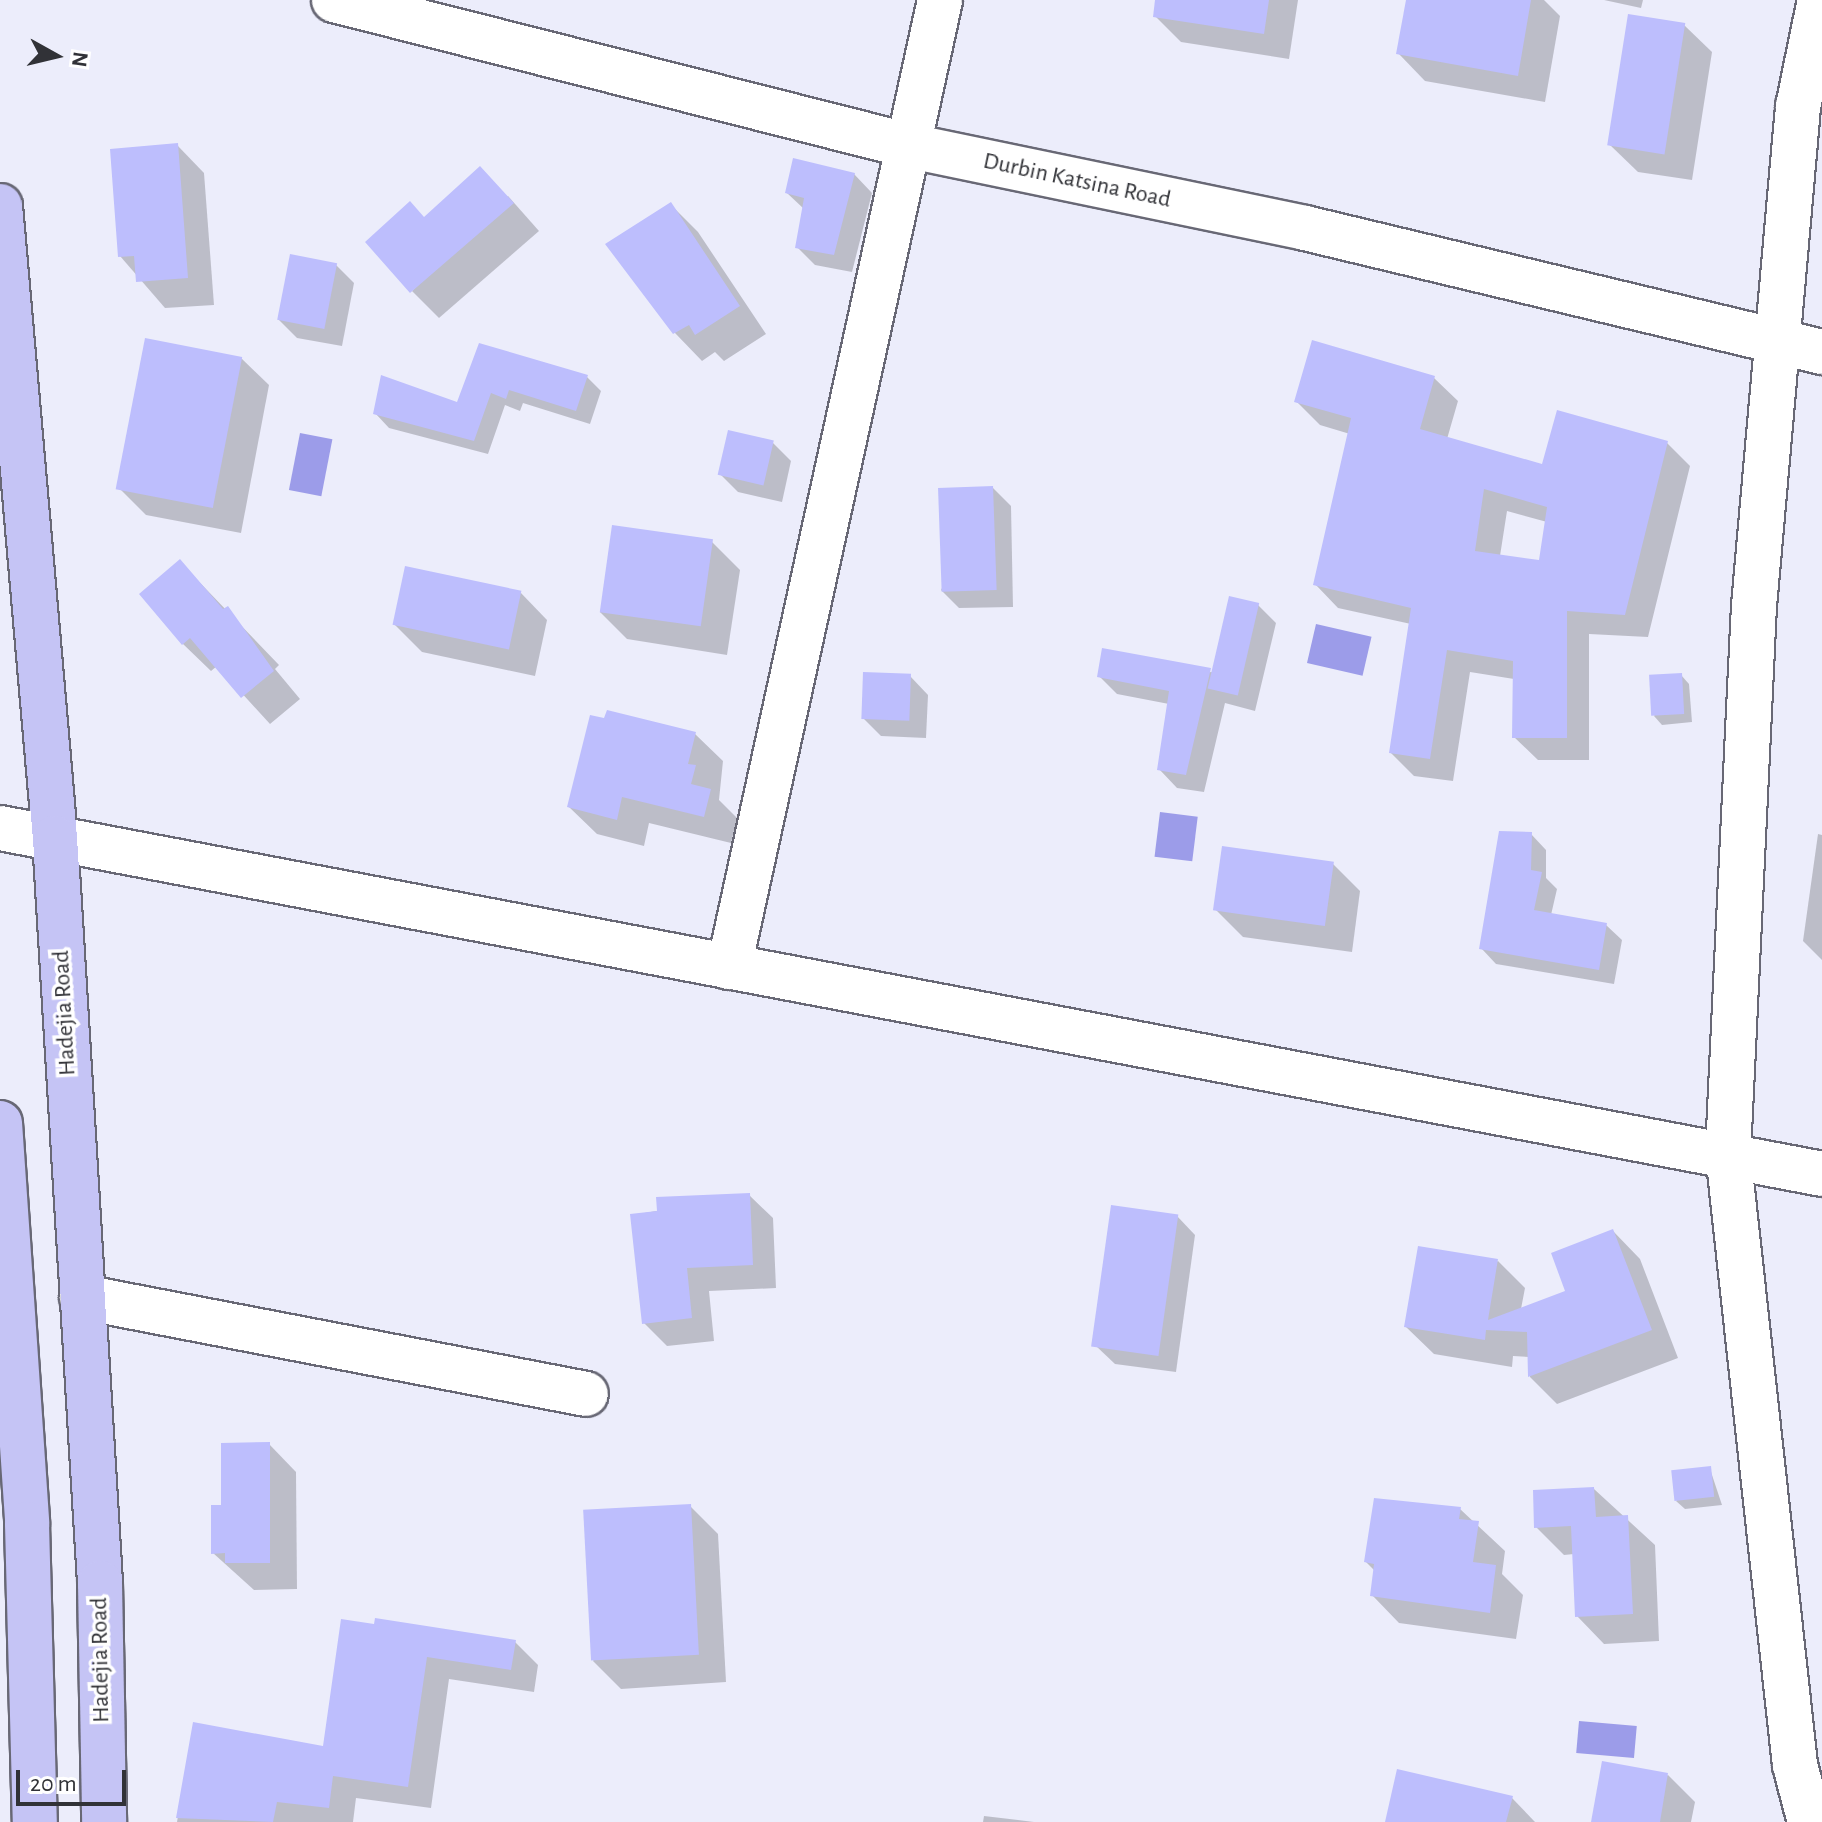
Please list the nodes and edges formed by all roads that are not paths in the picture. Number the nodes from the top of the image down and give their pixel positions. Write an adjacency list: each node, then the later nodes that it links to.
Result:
1 (334, 0): 4 (street, Durbin Katsina Road)
2 (940, 0): 5 (street)
3 (1820, 0): 7 (street)
4 (409, 10): 5 (street, Durbin Katsina Road)
5 (910, 146): 7 (street, Durbin Katsina Road); 11 (street)
6 (0, 206): 10 (main road, Hadejia Road)
7 (1776, 342): 8 (street, Durbin Katsina Road); 13 (street)
8 (1822, 352)
9 (0, 828): 10 (street)
10 (55, 838): 11 (street); 15 (main road, Hadejia Road)
11 (729, 967): 13 (street)
12 (0, 1123): 17 (main road)
13 (1728, 1153): 14 (street); 19 (street)
14 (1822, 1174)
15 (82, 1297): 16 (street); 18 (main road, Hadejia Road)
16 (586, 1394)
17 (35, 1822)
18 (104, 1822)
19 (1810, 1822)

